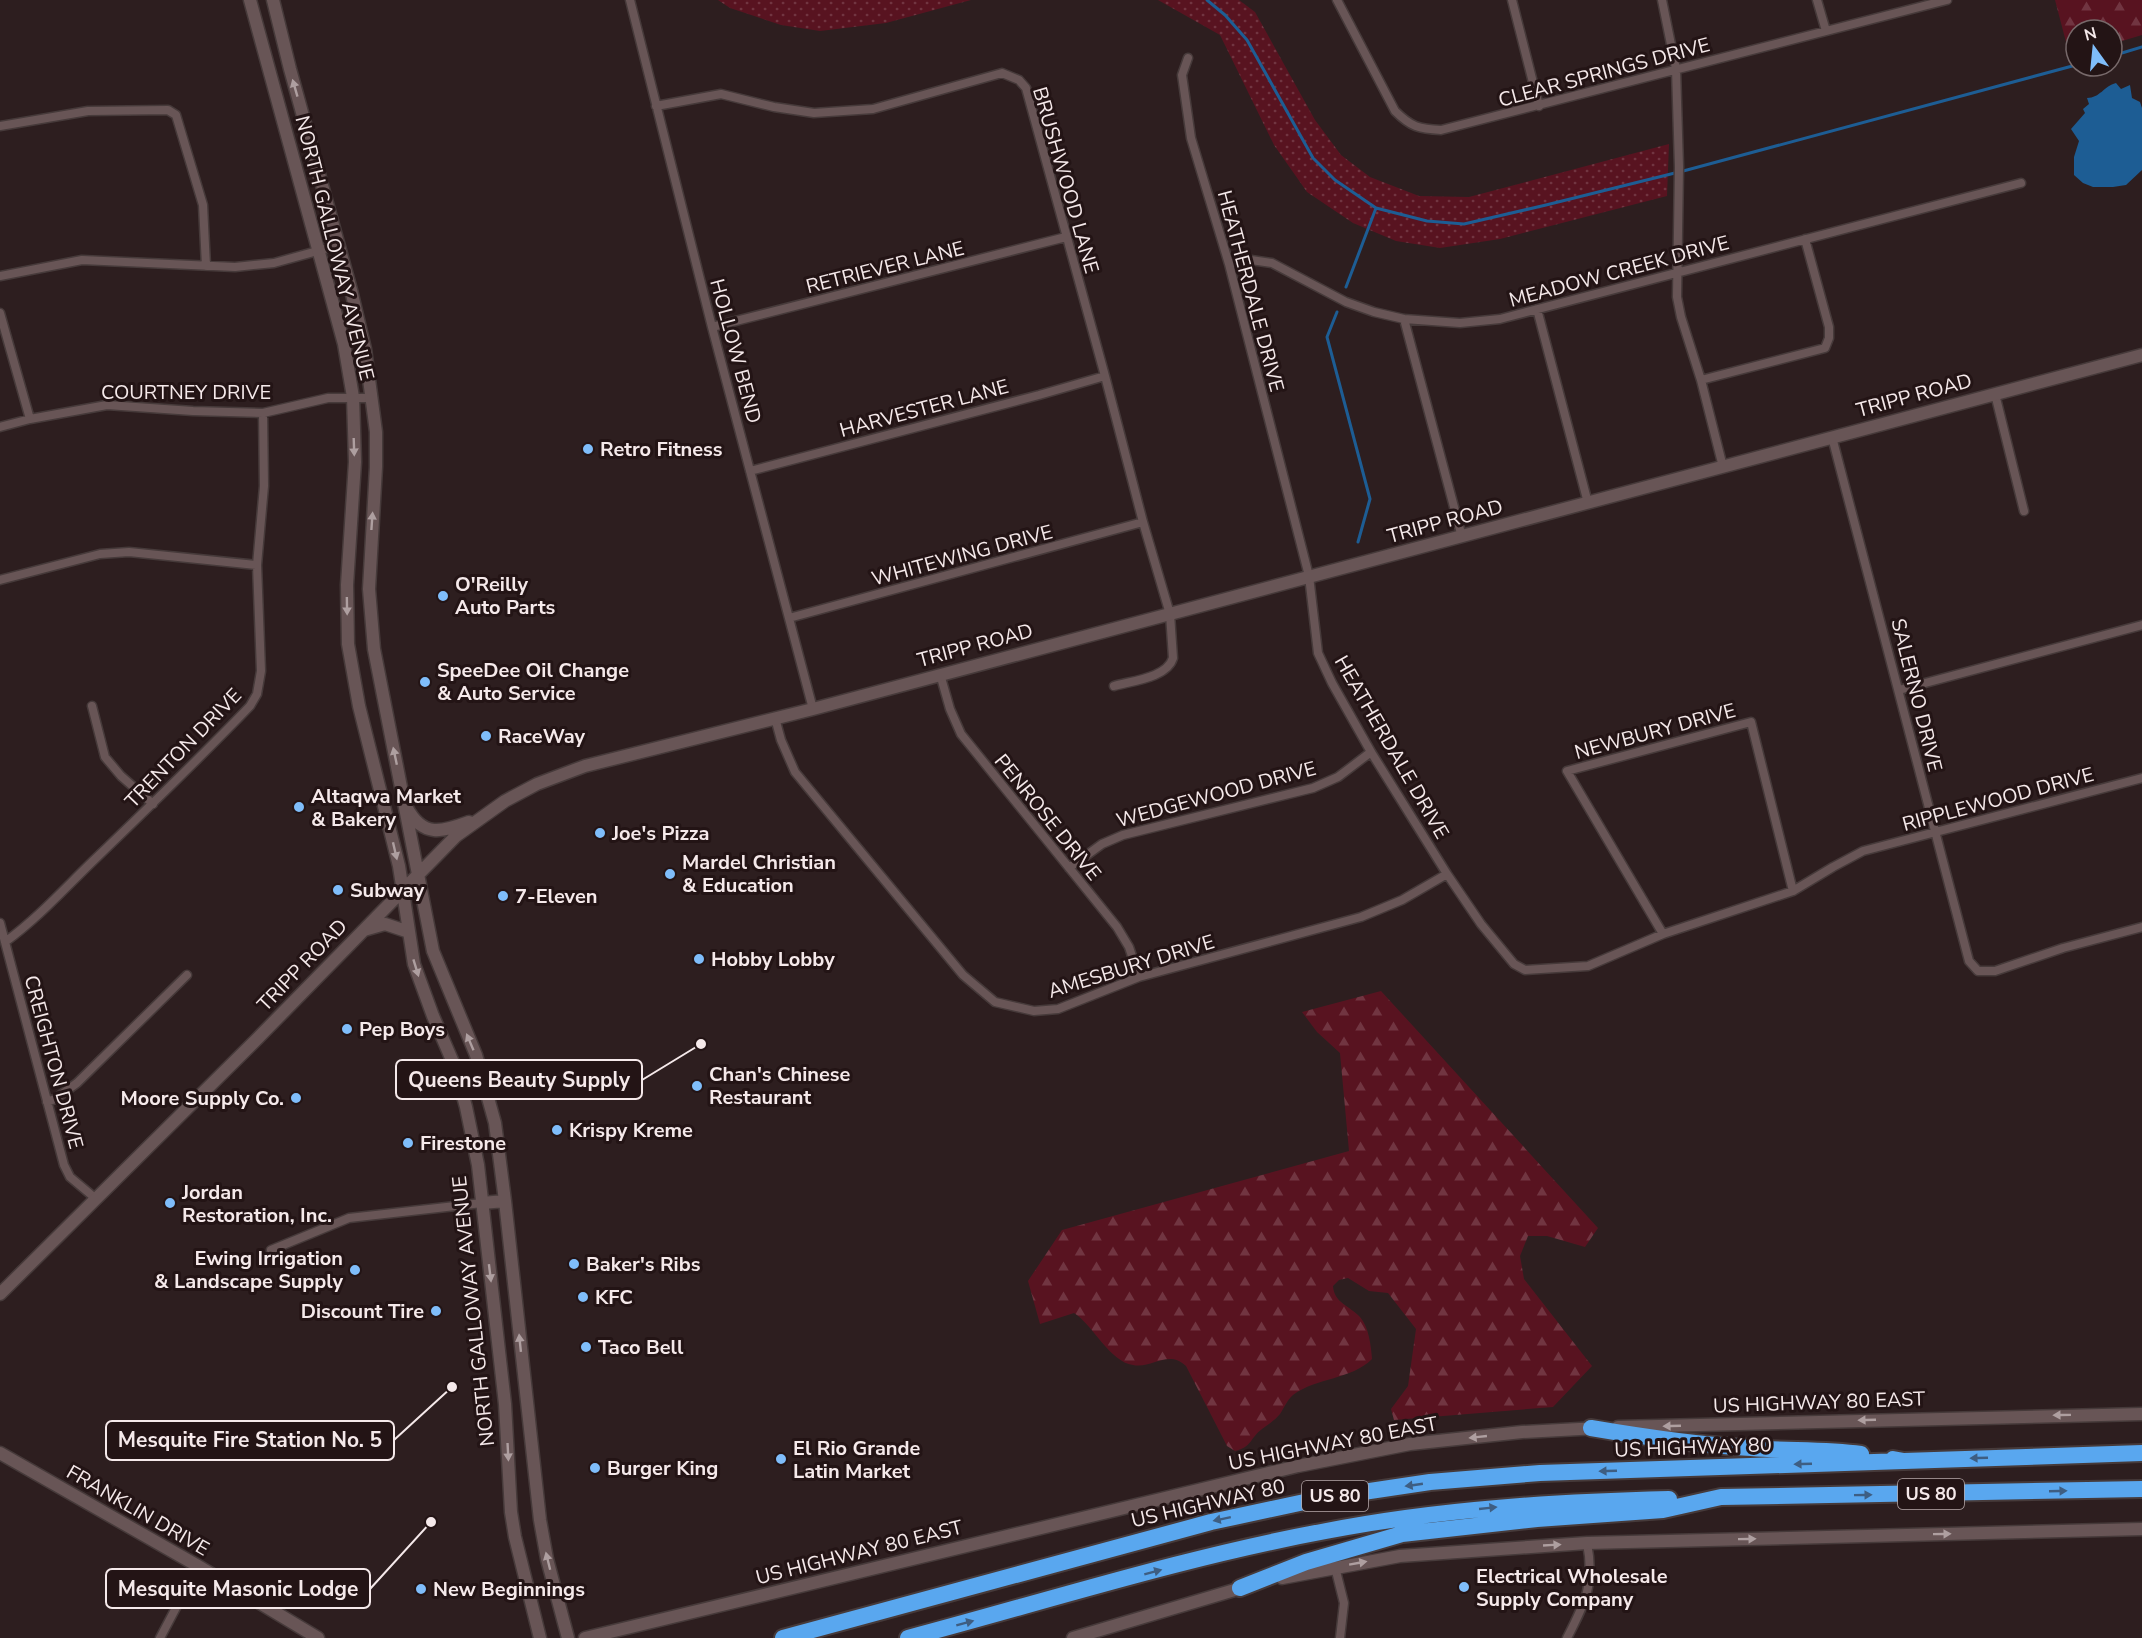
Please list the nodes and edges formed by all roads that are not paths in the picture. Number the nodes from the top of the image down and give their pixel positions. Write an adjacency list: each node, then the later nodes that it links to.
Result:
1 (250, 0): 19 (main road, NORTH GALLOWAY AVENUE)
2 (273, 0): 18 (main road, NORTH GALLOWAY AVENUE, one-way to 2)
3 (630, 0): 12 (street, HOLLOW BEND)
4 (1337, 0): 13 (street, CLEAR SPRINGS DRIVE)
5 (1512, 0): 13 (street)
6 (1662, 0): 11 (street)
7 (1817, 0): 9 (street)
8 (1947, 0): 9 (street, CLEAR SPRINGS DRIVE)
9 (1826, 31): 11 (street, CLEAR SPRINGS DRIVE)
10 (1188, 58): 20 (street, HEATHERDALE DRIVE)
11 (1677, 69): 13 (street, CLEAR SPRINGS DRIVE); 22 (street)
12 (657, 106): 16 (street, BRUSHWOOD LANE); 27 (street, HOLLOW BEND)
13 (1539, 106)
14 (0, 126): 21 (street)
15 (2021, 183): 17 (street, MEADOW CREEK DRIVE)
16 (1066, 237): 27 (street, RETRIEVER LANE); 29 (street, BRUSHWOOD LANE)
17 (1804, 239): 22 (street, MEADOW CREEK DRIVE); 30 (street)
18 (339, 245): 19 (street); 33 (main road, NORTH GALLOWAY AVENUE)
19 (319, 251): 21 (street); 32 (main road, NORTH GALLOWAY AVENUE)
20 (1229, 264): 26 (street, MEADOW CREEK DRIVE); 47 (street, HEATHERDALE DRIVE)
21 (206, 266): 23 (street)
22 (1677, 272): 24 (street, MEADOW CREEK DRIVE); 30 (street)
23 (0, 276)
24 (1537, 309): 26 (street, MEADOW CREEK DRIVE); 40 (street)
25 (0, 313): 35 (street)
26 (1404, 319): 43 (street)
27 (712, 327): 39 (street, HOLLOW BEND)
28 (2142, 355): 31 (main road, TRIPP ROAD)
29 (1105, 376): 39 (street, HARVESTER LANE); 42 (street, BRUSHWOOD LANE)
30 (1701, 380): 38 (street)
31 (1995, 394): 37 (main road, TRIPP ROAD); 41 (street)
32 (353, 397): 33 (street, COURTNEY DRIVE); 34 (street, COURTNEY DRIVE); 44 (main road, NORTH GALLOWAY AVENUE, one-way to 44)
33 (373, 398): 45 (main road, NORTH GALLOWAY AVENUE, one-way to 33)
34 (263, 413): 35 (street, COURTNEY DRIVE); 46 (street, TRENTON DRIVE)
35 (30, 419): 36 (street, COURTNEY DRIVE)
36 (0, 427)
37 (1832, 437): 38 (main road, TRIPP ROAD); 54 (street, SALERNO DRIVE)
38 (1723, 467): 40 (main road, TRIPP ROAD)
39 (750, 471): 50 (street, HOLLOW BEND)
40 (1588, 503): 43 (main road, TRIPP ROAD)
41 (2024, 511)
42 (1143, 522): 49 (street, BRUSHWOOD LANE); 50 (street, WHITEWING DRIVE)
43 (1462, 537): 47 (main road, TRIPP ROAD)
44 (349, 547): 45 (main road); 68 (main road, NORTH GALLOWAY AVENUE, one-way to 68)
45 (371, 549): 60 (main road, NORTH GALLOWAY AVENUE, one-way to 45)
46 (257, 565): 48 (street); 61 (street, TRENTON DRIVE)
47 (1309, 576): 49 (main road, TRIPP ROAD); 58 (street, HEATHERDALE DRIVE)
48 (0, 580)
49 (1170, 614): 52 (main road, TRIPP ROAD); 53 (street, BRUSHWOOD LANE)
50 (789, 618): 56 (street, HOLLOW BEND)
51 (2142, 625): 54 (street)
52 (940, 674): 56 (main road, TRIPP ROAD); 65 (street, PENROSE DRIVE)
53 (1114, 686)
54 (1899, 690): 63 (street, SALERNO DRIVE)
55 (92, 706): 61 (street)
56 (813, 709): 57 (main road, TRIPP ROAD)
57 (775, 718): 62 (main road, TRIPP ROAD); 77 (street, AMESBURY DRIVE)
58 (1371, 752): 65 (street, WEDGEWOOD DRIVE); 66 (street, HEATHERDALE DRIVE)
59 (2142, 778): 63 (street, RIPPLEWOOD DRIVE)
60 (403, 800): 62 (main road); 67 (main road, NORTH GALLOWAY AVENUE)
61 (153, 804): 75 (street, TRENTON DRIVE)
62 (481, 818): 67 (main road, TRIPP ROAD)
63 (1935, 833): 64 (street, RIPPLEWOOD DRIVE); 71 (street, SALERNO DRIVE)
64 (1863, 851): 69 (street, HEATHERDALE DRIVE)
65 (1069, 868): 77 (street, PENROSE DRIVE)
66 (1447, 874): 74 (street, HEATHERDALE DRIVE); 77 (street, AMESBURY DRIVE)
67 (419, 875): 68 (main road, TRIPP ROAD); 80 (main road, NORTH GALLOWAY AVENUE, one-way to 67)
68 (403, 889): 72 (main road, TRIPP ROAD); 73 (main road, NORTH GALLOWAY AVENUE)
69 (1793, 891): 74 (street, HEATHERDALE DRIVE); 74 (street, NEWBURY DRIVE)
70 (0, 923): 75 (street, CREIGHTON DRIVE)
71 (2142, 927)
72 (363, 931): 73 (main road); 79 (main road, TRIPP ROAD)
73 (408, 932): 81 (main road, NORTH GALLOWAY AVENUE, one-way to 81)
74 (1663, 934)
75 (5, 942): 78 (street, CREIGHTON DRIVE)
76 (187, 975): 78 (street)
77 (1139, 977)
78 (47, 1102): 79 (street, CREIGHTON DRIVE)
79 (95, 1198): 85 (main road, TRIPP ROAD)
80 (505, 1201): 81 (main road); 82 (main road, NORTH GALLOWAY AVENUE)
81 (482, 1203): 83 (main road, NORTH GALLOWAY AVENUE); 84 (street)
82 (508, 1228): 83 (main road); 86 (main road, NORTH GALLOWAY AVENUE, one-way to 82)
83 (485, 1231): 87 (main road, NORTH GALLOWAY AVENUE, one-way to 87)
84 (271, 1250)
85 (0, 1294)
86 (527, 1401): 87 (main road); 103 (main road, NORTH GALLOWAY AVENUE, one-way to 86)
87 (505, 1404): 102 (main road, NORTH GALLOWAY AVENUE, one-way to 102)
88 (2142, 1414): 89 (main road, US HIGHWAY 80 EAST, one-way to 89)
89 (1591, 1428): 92 (highway); 104 (main road, US HIGHWAY 80 EAST, one-way to 104)
90 (0, 1453): 97 (main road, FRANKLIN DRIVE)
91 (2142, 1453): 92 (highway, US 80, one-way to 92)
92 (1904, 1461): 105 (highway, US HIGHWAY 80 / US 80, one-way to 105)
93 (2142, 1489): 94 (highway, US 80, one-way to 93)
94 (1721, 1497): 99 (highway); 106 (highway, US 80, one-way to 94)
95 (2142, 1529): 96 (main road, one-way to 95)
96 (1587, 1543): 98 (main road, one-way to 96); 109 (street)
97 (198, 1566): 100 (street); 101 (main road, FRANKLIN DRIVE)
98 (1335, 1567): 99 (main road); 108 (street)
99 (1240, 1588): 107 (main road)
100 (160, 1638)
101 (318, 1638)
102 (540, 1638)
103 (568, 1638)
104 (585, 1638)
105 (783, 1638)
106 (908, 1638)
107 (1073, 1638)
108 (1340, 1638)
109 (1567, 1638)

